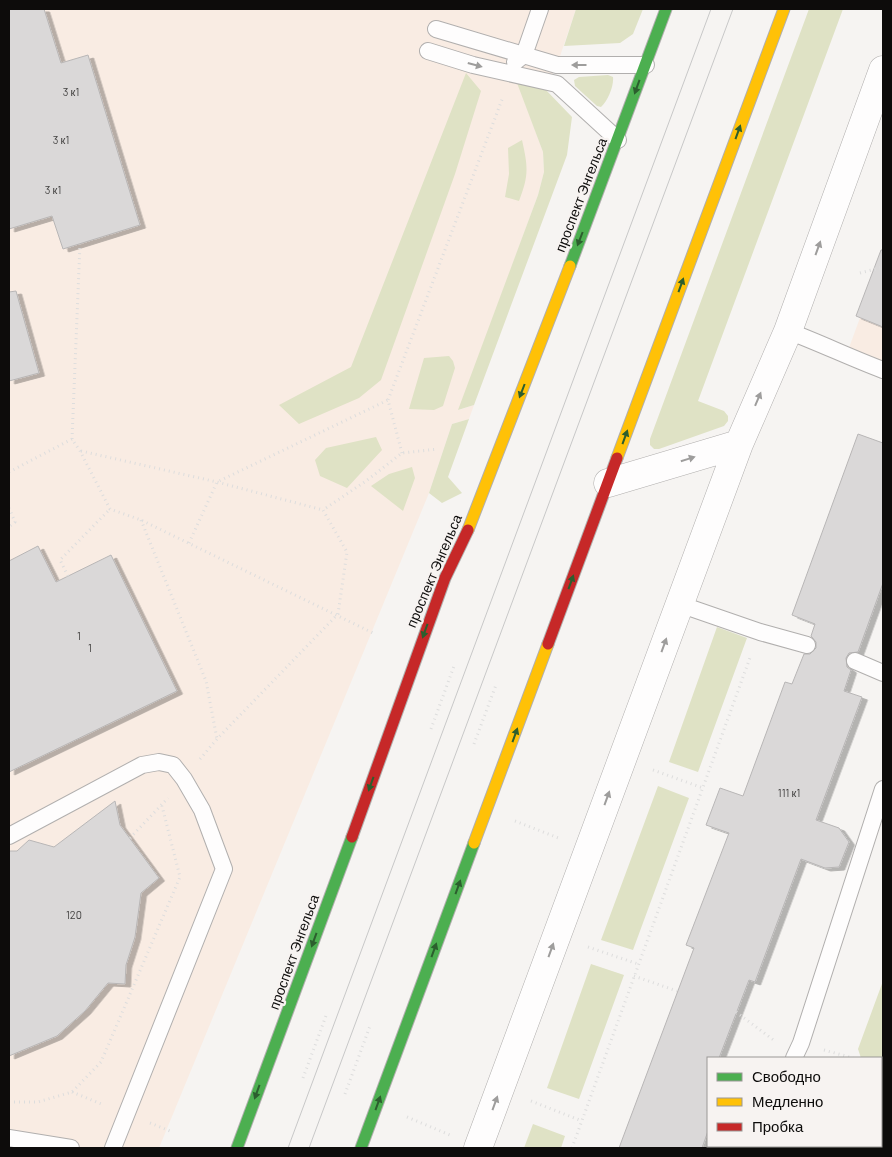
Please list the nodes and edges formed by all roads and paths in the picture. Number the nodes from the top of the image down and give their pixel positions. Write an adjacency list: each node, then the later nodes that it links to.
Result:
1 (540, 9): 6 (lane)
2 (666, 9): 7 (main road, проспект Энгельса)
3 (784, 9): 24 (main road, one-way to 3)
4 (436, 29): 6 (lane)
5 (428, 51): 9 (lane, one-way to 9)
6 (524, 55): 7 (lane, one-way to 6); 9 (lane)
7 (646, 65): 10 (main road, проспект Энгельса, one-way to 10)
8 (883, 70): 14 (street, one-way to 8)
9 (504, 72): 10 (lane); 16 (path)
10 (618, 140): 71 (main road, проспект Энгельса, one-way to 71)
11 (80, 244): 17 (path)
12 (883, 267): 13 (path)
13 (860, 273)
14 (788, 331): 15 (lane); 18 (street, one-way to 14)
15 (883, 370)
16 (388, 400): 21 (path); 23 (path)
17 (72, 439): 20 (path); 22 (path)
18 (739, 444): 24 (street, one-way to 18); 32 (street)
19 (438, 449): 21 (path)
20 (80, 451): 23 (path); 26 (path)
21 (402, 453): 27 (path)
22 (9, 472)
23 (217, 482): 27 (path); 30 (path)
24 (608, 483): 72 (main road, one-way to 24)
25 (9, 508): 29 (path)
26 (110, 509): 28 (path); 31 (path)
27 (323, 510): 33 (path)
28 (140, 520): 30 (path); 42 (path)
29 (9, 527)
30 (190, 544): 33 (path)
31 (68, 576)
32 (679, 604): 34 (lane); 73 (street, one-way to 32)
33 (338, 614): 35 (path); 42 (path)
34 (760, 632): 36 (lane); 46 (path)
35 (373, 633)
36 (807, 644)
37 (855, 661): 39 (lane)
38 (454, 666): 41 (path)
39 (883, 673)
40 (496, 685): 43 (path)
41 (431, 730)
42 (217, 739): 45 (path)
43 (474, 744)
44 (652, 770): 46 (path)
45 (184, 779): 48 (path); 50 (lane); 70 (lane)
46 (702, 788): 54 (path)
47 (883, 789): 60 (lane)
48 (162, 806): 51 (path); 64 (path)
49 (515, 821): 52 (path)
50 (9, 836)
51 (130, 838)
52 (564, 840)
53 (588, 947): 54 (path)
54 (638, 964): 55 (path)
55 (634, 976): 56 (path); 66 (path)
56 (677, 991)
57 (736, 1012): 60 (path)
58 (327, 1013): 61 (path)
59 (370, 1026): 62 (path)
60 (795, 1057)
61 (303, 1078)
62 (345, 1094)
63 (531, 1101): 66 (path)
64 (9, 1102)
65 (407, 1117): 67 (path)
66 (582, 1121): 74 (path)
67 (453, 1136)
68 (9, 1138): 69 (lane)
69 (71, 1148)
70 (113, 1148)
71 (237, 1148)
72 (361, 1148)
73 (478, 1148)
74 (572, 1148)

